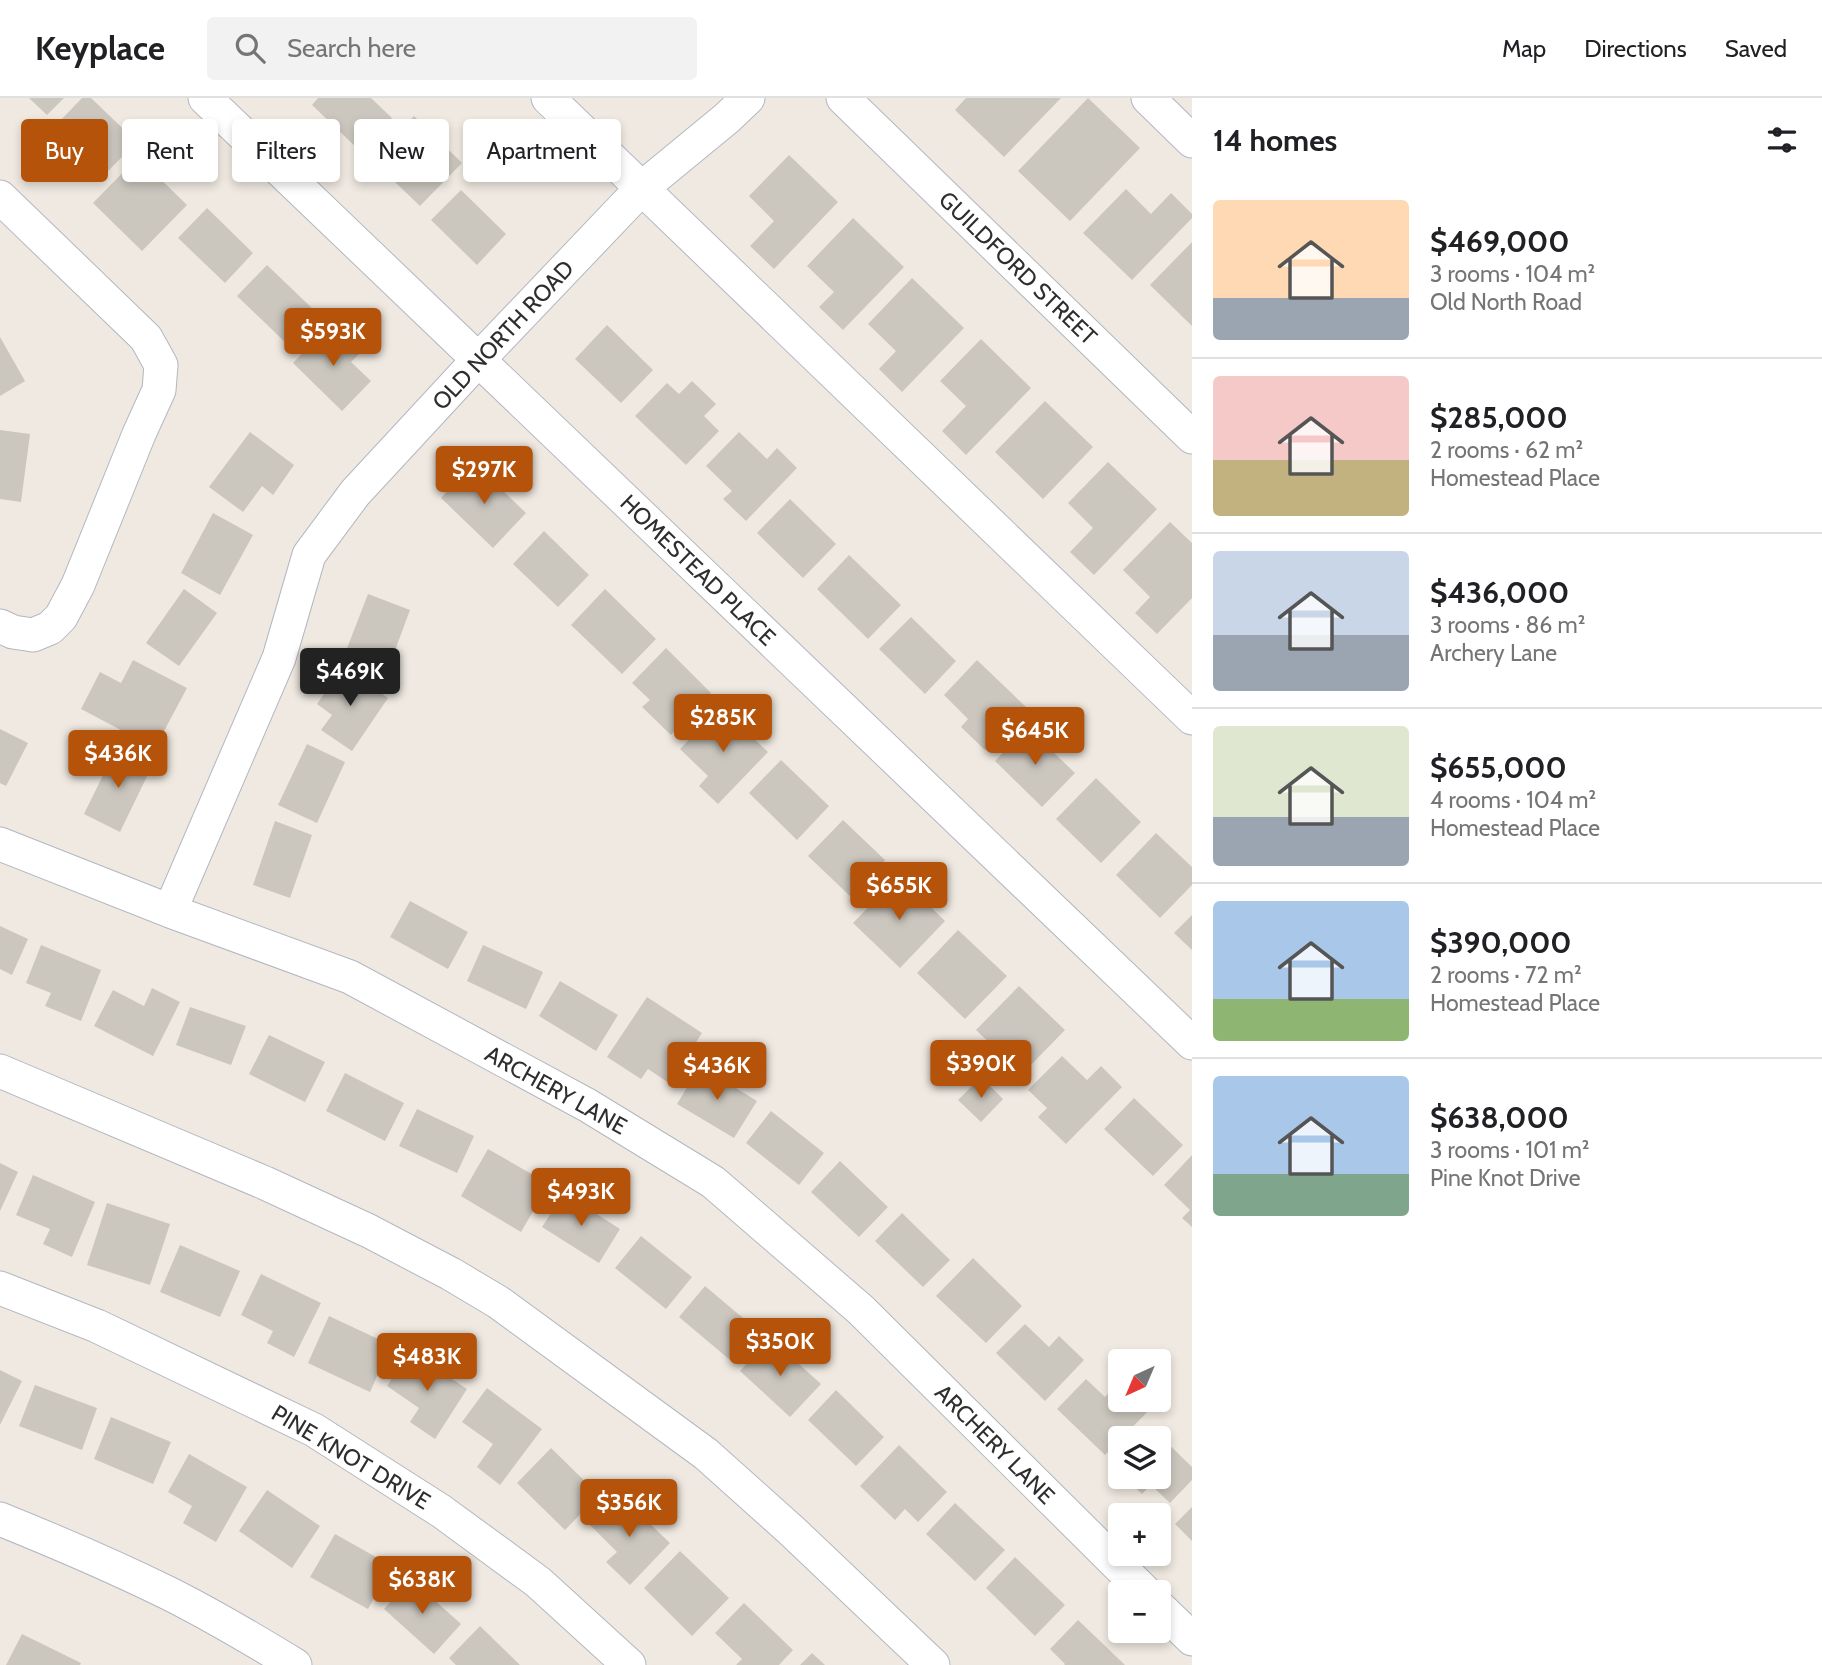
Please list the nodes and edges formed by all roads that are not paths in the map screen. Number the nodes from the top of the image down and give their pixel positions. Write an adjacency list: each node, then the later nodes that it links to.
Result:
1 (205, 98): 9 (street, HOMESTEAD PLACE)
2 (548, 98): 7 (street)
3 (748, 98): 7 (street, OLD NORTH ROAD)
4 (843, 98): 10 (street, GUILDFORD STREET)
5 (1148, 98): 6 (street)
6 (1192, 141)
7 (642, 188): 9 (street, OLD NORTH ROAD); 12 (street)
8 (0, 197): 11 (street)
9 (479, 359): 14 (street, OLD NORTH ROAD); 15 (street, HOMESTEAD PLACE)
10 (1192, 437)
11 (0, 626)
12 (1192, 718)
13 (0, 844): 14 (street, ARCHERY LANE)
14 (170, 912): 19 (street, ARCHERY LANE)
15 (1192, 1043)
16 (0, 1071): 24 (street)
17 (0, 1288): 23 (street, PINE KNOT DRIVE)
18 (0, 1519): 22 (street)
19 (1133, 1580)
20 (1171, 1619): 21 (street)
21 (1192, 1639)
22 (295, 1665)
23 (629, 1665)
24 (933, 1665)

